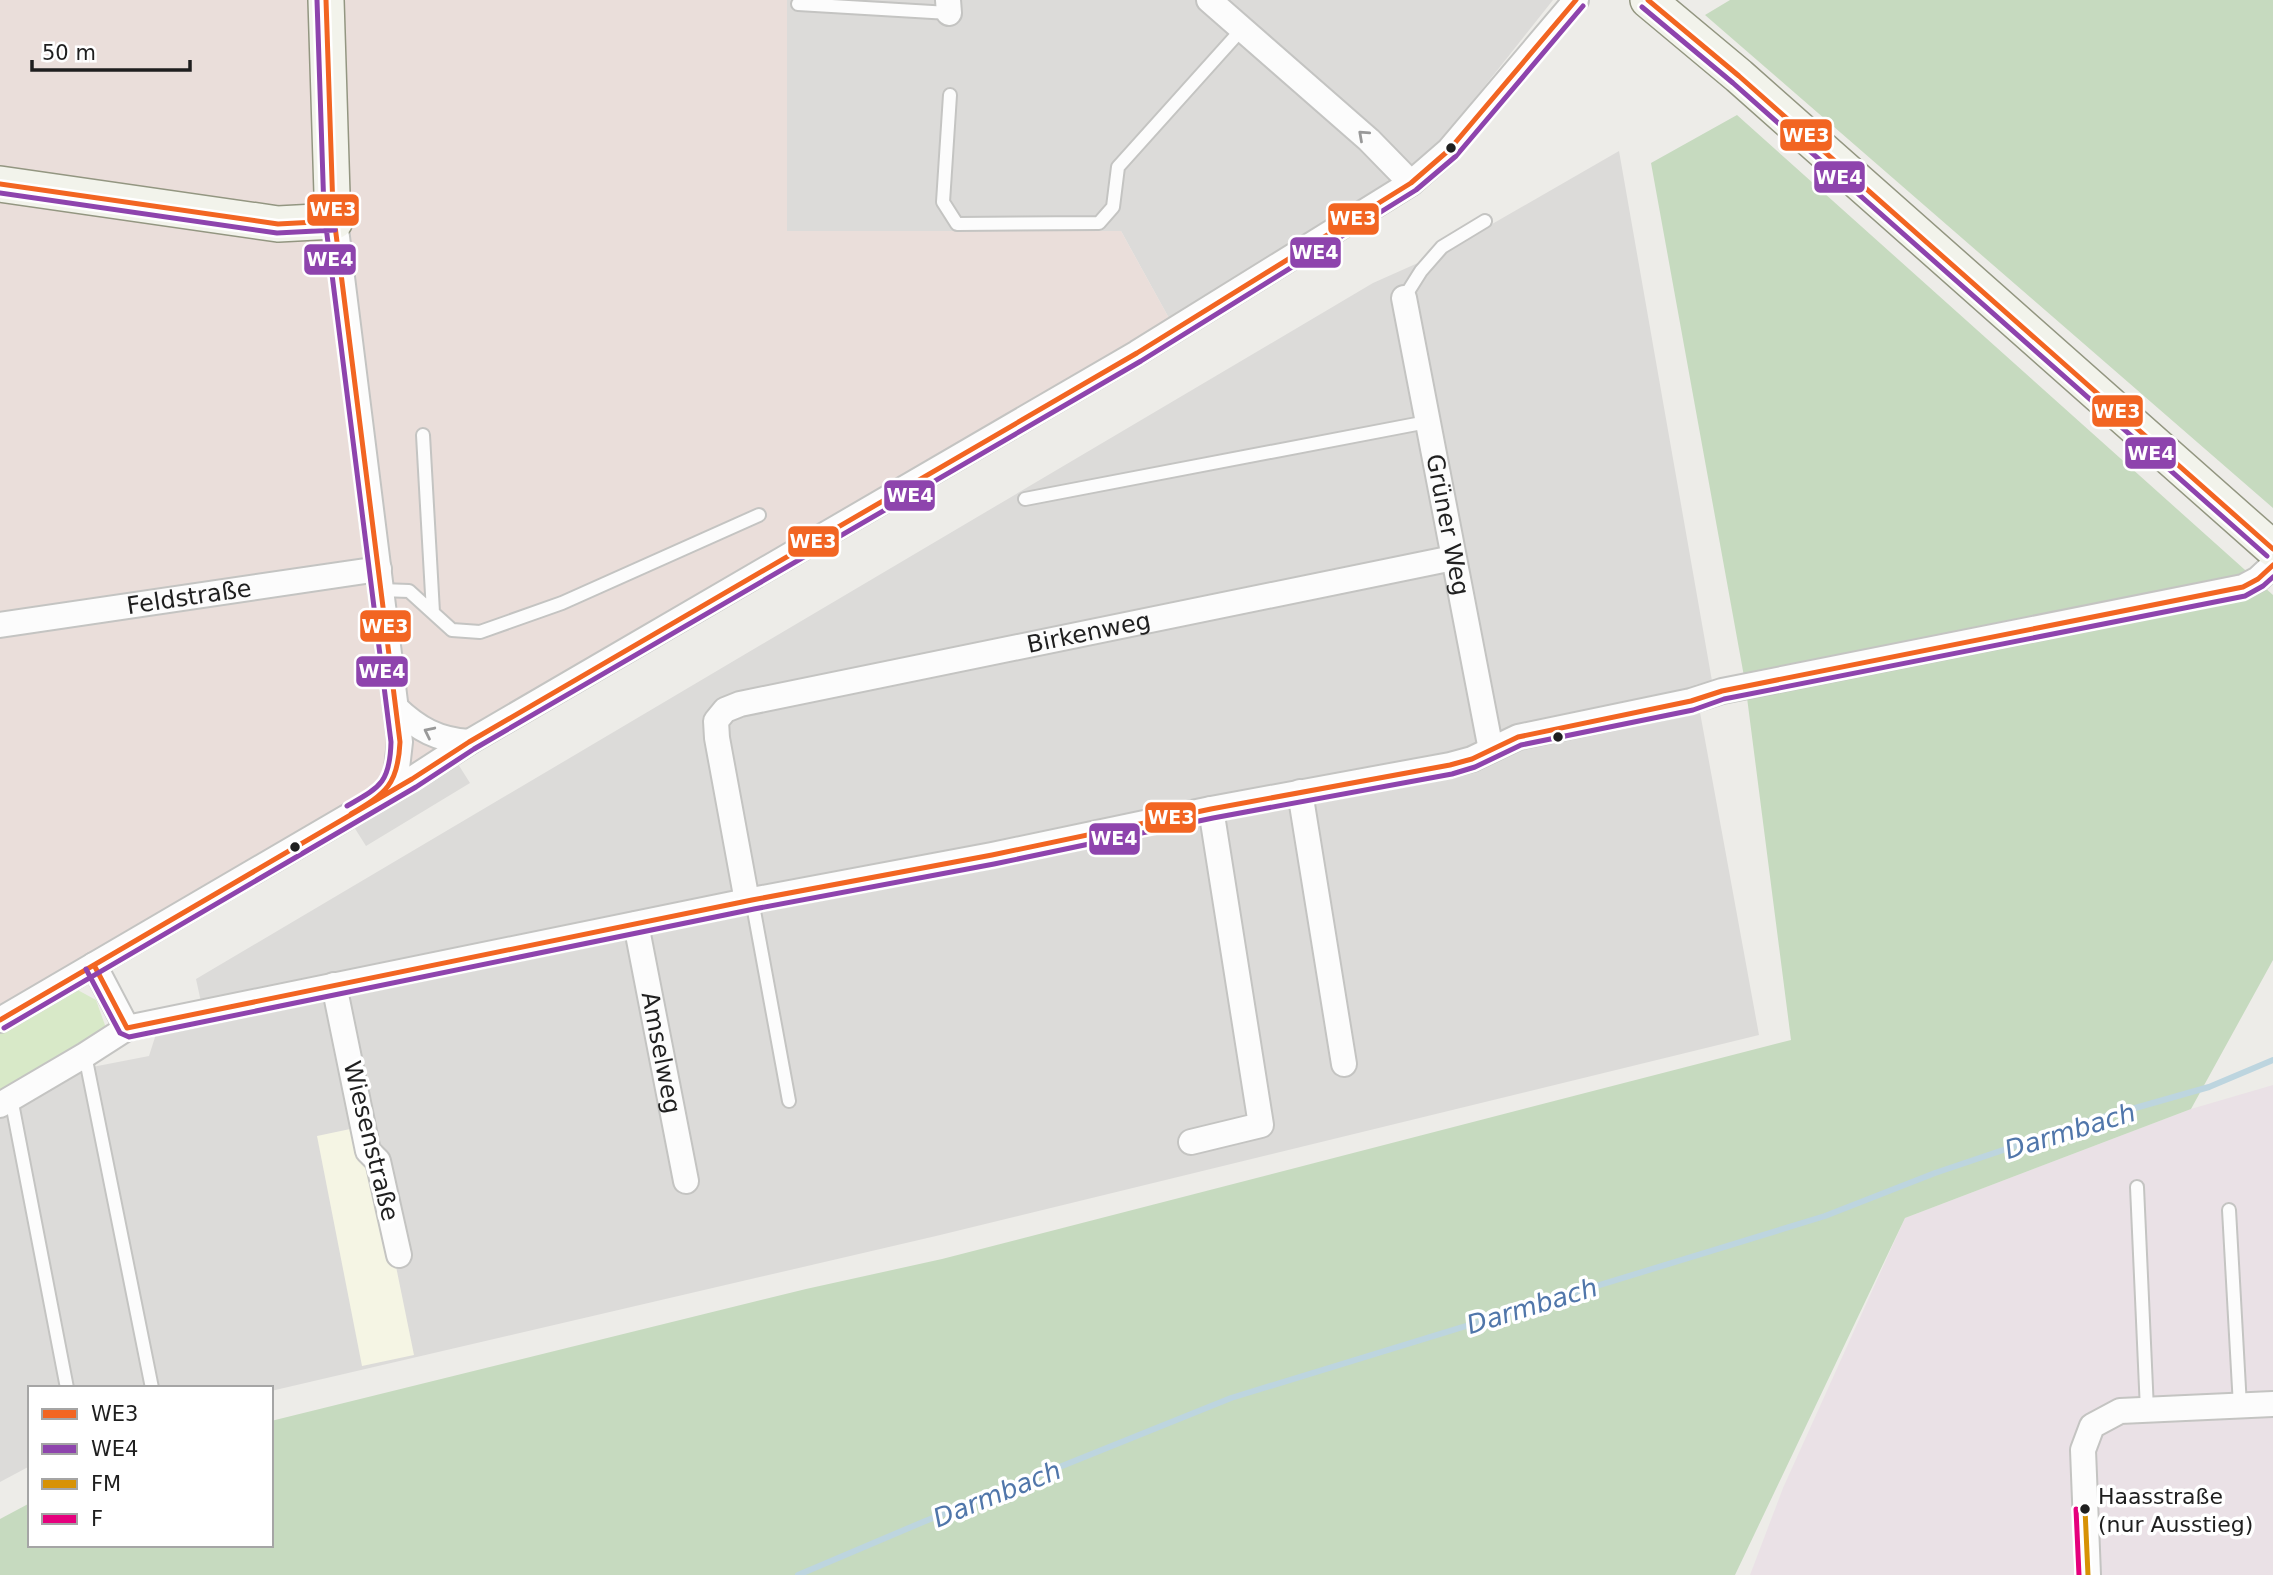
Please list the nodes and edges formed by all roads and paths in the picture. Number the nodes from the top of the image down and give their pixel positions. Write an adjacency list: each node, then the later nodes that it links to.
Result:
1 (326, 0): 11 (main road)
2 (1209, 0): 7 (street)
3 (1576, 0): 9 (street)
4 (1648, 0): 18 (main road)
5 (798, 4): 6 (lane)
6 (949, 6)
7 (1242, 29): 8 (lane); 9 (street, one-way to 7)
8 (950, 96)
9 (1411, 183): 25 (street)
10 (0, 184): 11 (main road)
11 (335, 221): 21 (street)
12 (1485, 222): 13 (lane)
13 (1404, 299): 14 (street, Grüner Weg)
14 (1427, 422): 16 (lane); 19 (street, Grüner Weg)
15 (423, 435): 22 (lane)
16 (1025, 499)
17 (759, 515): 22 (lane)
18 (2273, 549)
19 (1453, 558): 26 (street, Grüner Weg); 30 (street, Birkenweg)
20 (2273, 565): 26 (street)
21 (380, 579): 22 (lane); 23 (street, Feldstraße); 24 (street)
22 (433, 612)
23 (0, 625)
24 (396, 708): 25 (street, one-way to 24); 28 (street)
25 (469, 741): 28 (street)
26 (1491, 750): 27 (street)
27 (1300, 792): 29 (street); 37 (street)
28 (384, 794): 32 (street)
29 (1210, 809): 30 (street); 40 (street)
30 (749, 901): 31 (street); 39 (lane)
31 (636, 924): 33 (street); 41 (street, Amselweg)
32 (94, 965): 34 (street); 35 (street)
33 (334, 985): 35 (street); 44 (street, Wiesenstraße)
34 (0, 1020)
35 (127, 1028): 36 (street)
36 (85, 1055): 38 (street); 46 (lane)
37 (1344, 1064)
38 (5, 1101): 45 (lane)
39 (789, 1101)
40 (1191, 1142)
41 (686, 1181)
42 (2137, 1187): 49 (lane)
43 (2229, 1210): 48 (lane)
44 (399, 1255)
45 (67, 1386)
46 (152, 1386)
47 (2273, 1404): 48 (street)
48 (2239, 1406): 49 (street)
49 (2147, 1410): 50 (street)
50 (2088, 1575)

